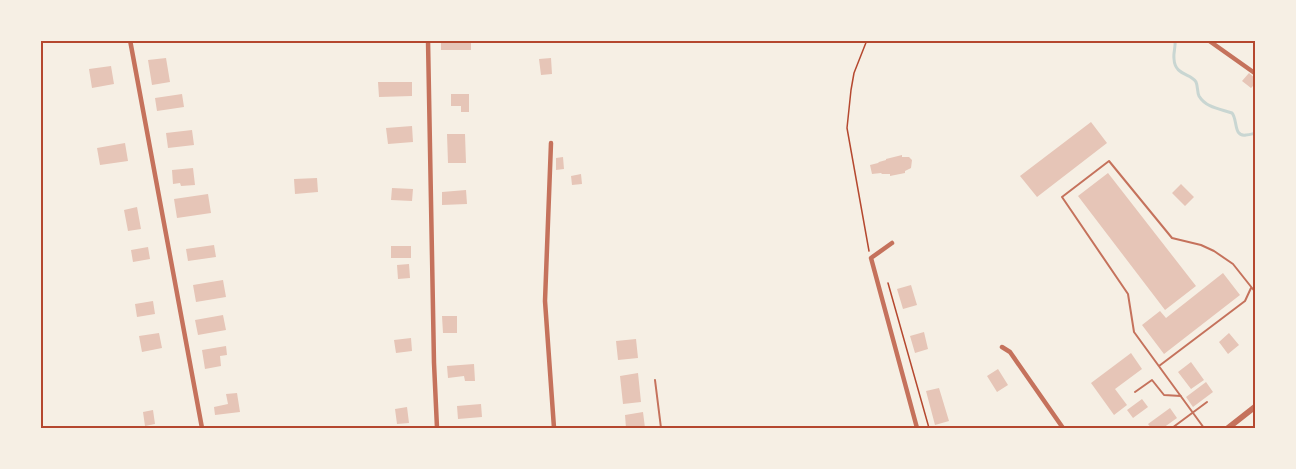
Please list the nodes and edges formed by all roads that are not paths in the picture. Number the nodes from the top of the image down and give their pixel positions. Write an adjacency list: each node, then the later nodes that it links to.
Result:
1 (130, 40): 17 (street)
2 (428, 40): 18 (street)
3 (1208, 40): 4 (street)
4 (1256, 74)
5 (551, 143): 19 (street)
6 (892, 243): 21 (street)
7 (1251, 288): 8 (lane); 10 (lane); 10 (lane)
8 (1256, 293)
9 (1002, 347): 22 (street)
10 (1159, 366): 13 (lane)
11 (655, 380): 20 (lane)
12 (1135, 392): 13 (lane)
13 (1181, 396): 16 (lane)
14 (1207, 402): 16 (lane)
15 (1256, 406): 25 (street)
16 (1193, 412): 23 (lane); 24 (lane)
17 (201, 429)
18 (437, 429)
19 (554, 429)
20 (661, 429)
21 (917, 429)
22 (1063, 429)
23 (1172, 429)
24 (1204, 429)
25 (1228, 429)

